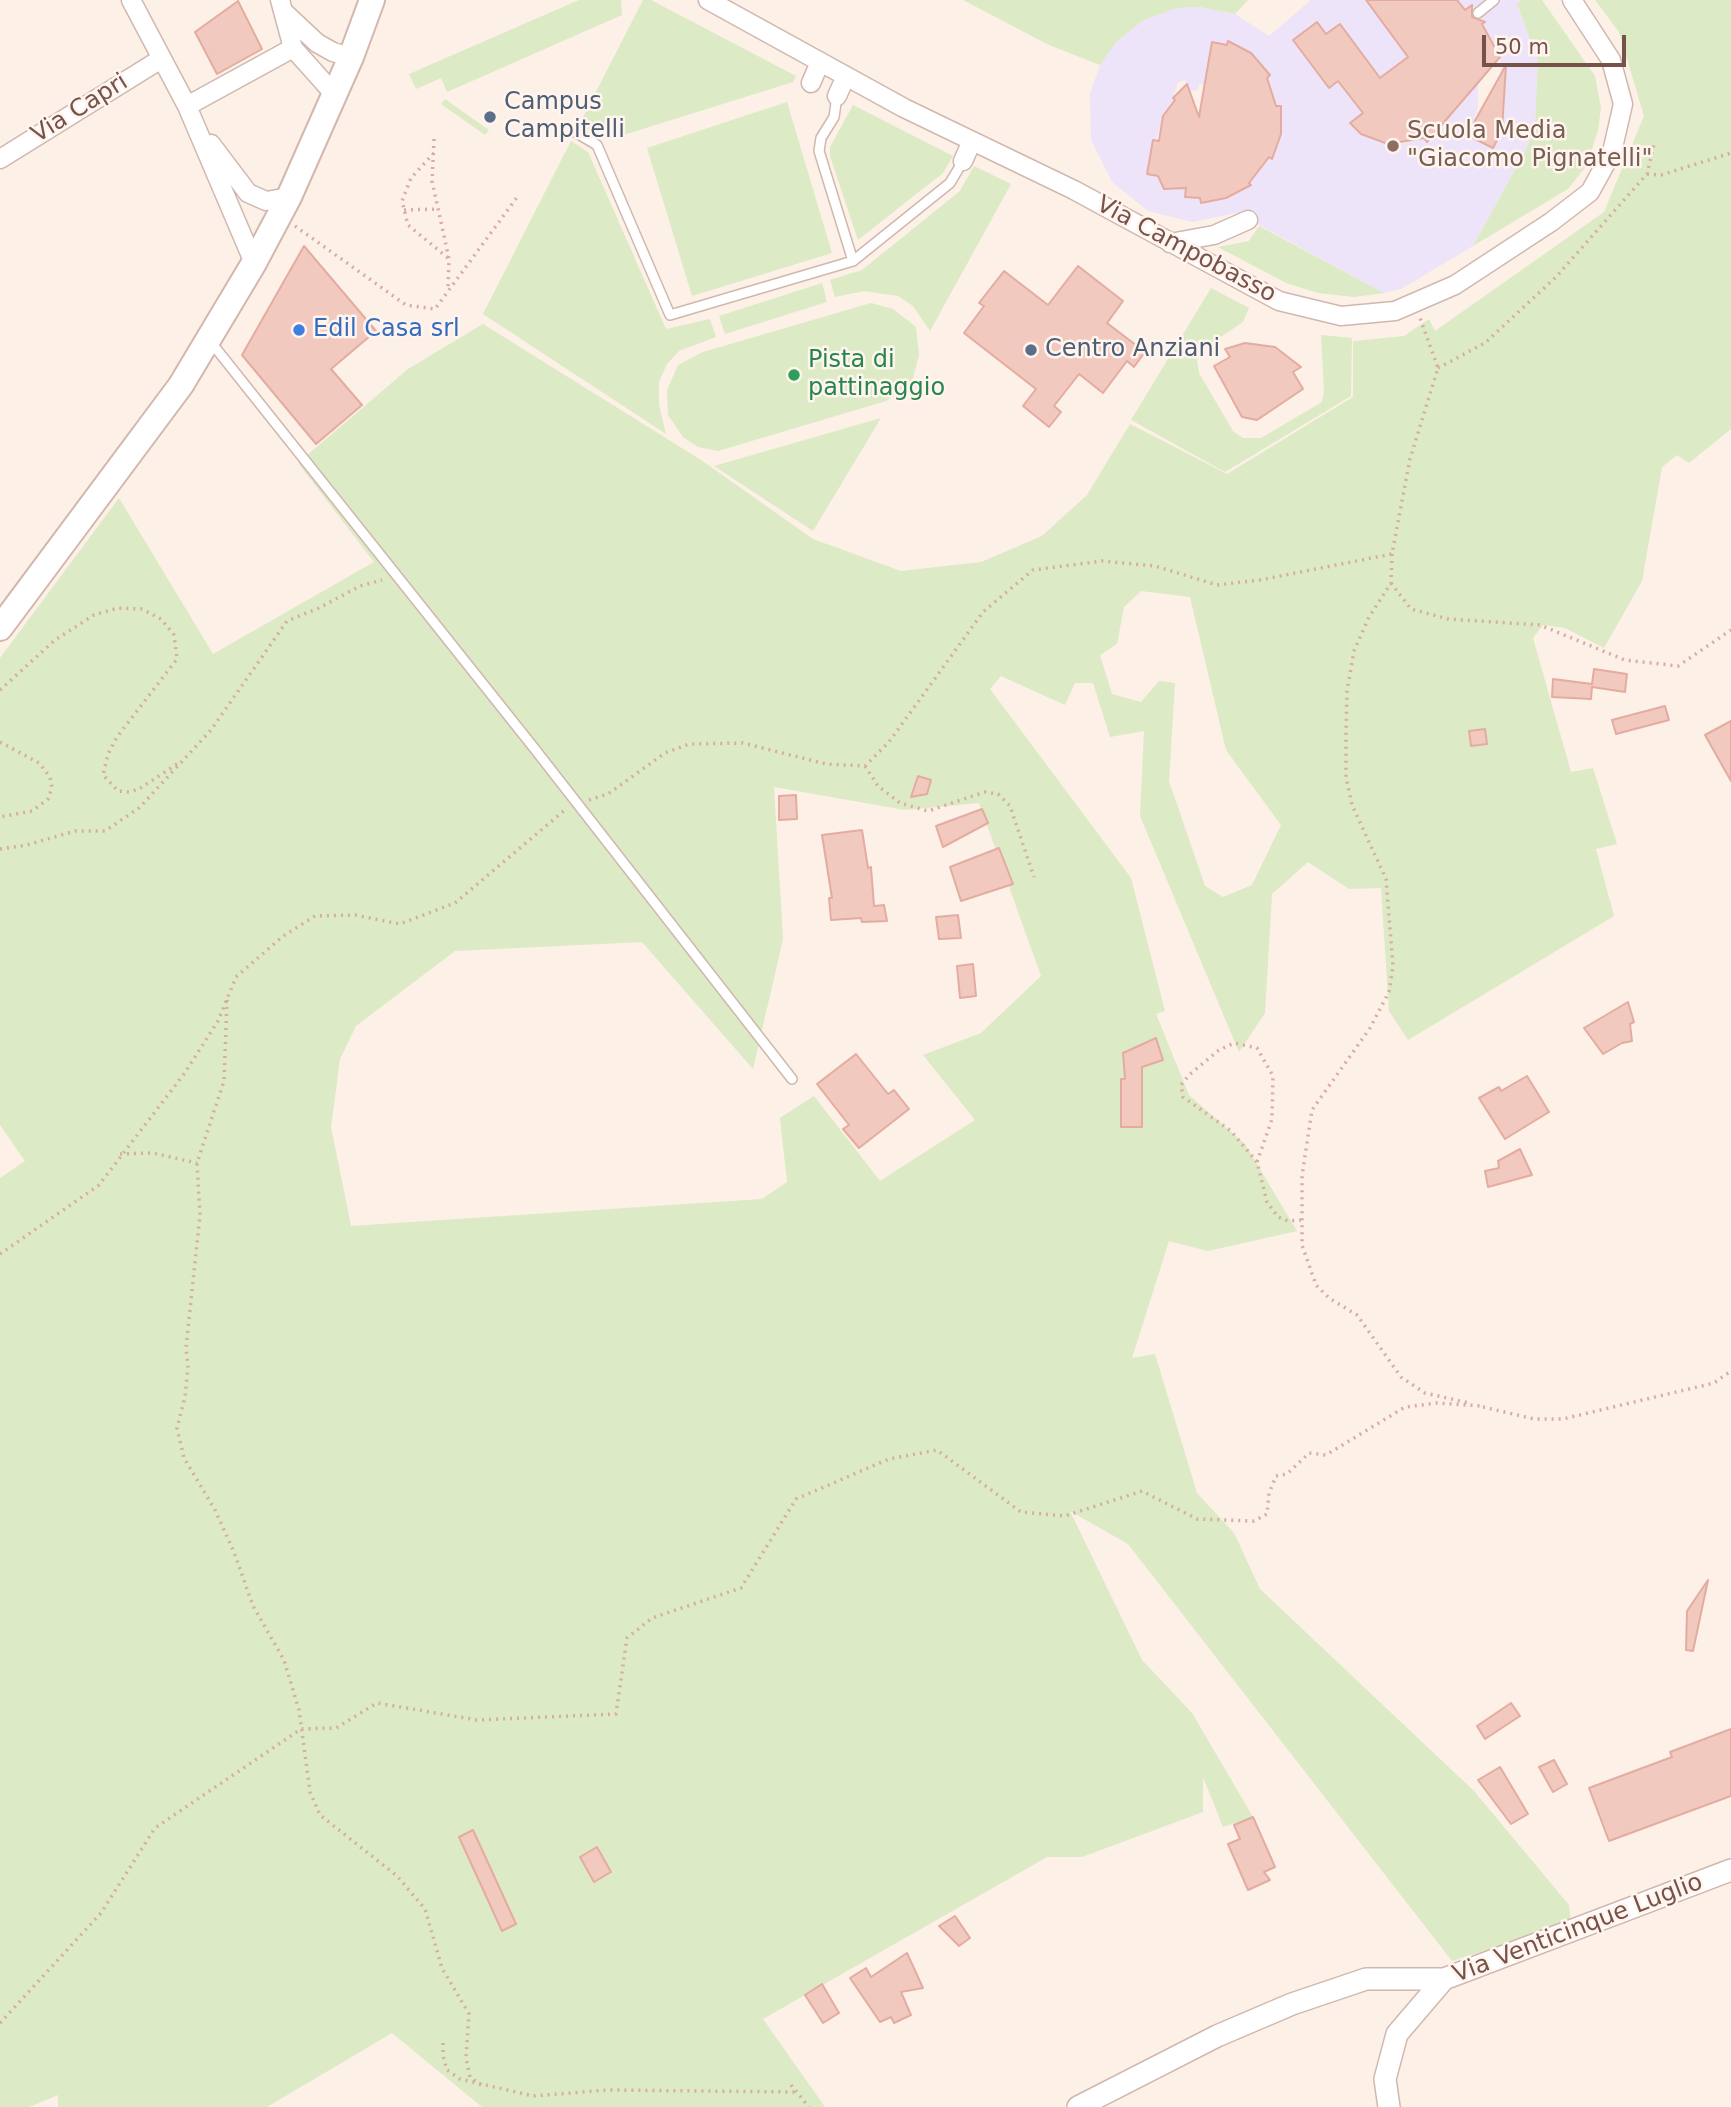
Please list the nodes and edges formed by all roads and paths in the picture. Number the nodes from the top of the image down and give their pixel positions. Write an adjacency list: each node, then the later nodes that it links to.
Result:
1 (131, 0): 10 (street)
2 (372, 0): 9 (main road)
3 (708, 0): 11 (street, Via Campobasso)
4 (1494, 0): 7 (lane)
5 (1572, 0): 37 (street, Via Campobasso)
6 (283, 6): 8 (street); 9 (street)
7 (1478, 13)
8 (293, 48): 14 (street); 16 (street)
9 (351, 57): 14 (main road)
10 (161, 59): 16 (street); 24 (street, Via Capri)
11 (820, 62): 12 (street, Via Campobasso); 13 (street)
12 (846, 76): 15 (street); 20 (street, Via Campobasso)
13 (811, 83)
14 (335, 95): 28 (main road)
15 (836, 96): 34 (lane)
16 (187, 107): 17 (street)
17 (196, 125): 28 (street); 35 (street)
18 (575, 132): 34 (lane)
19 (434, 139): 22 (path)
20 (972, 141): 25 (street); 32 (street, Via Campobasso)
21 (1654, 144): 26 (path)
22 (433, 153): 29 (path); 30 (path)
23 (1731, 153): 26 (path)
24 (0, 159)
25 (963, 161): 34 (lane)
26 (1647, 174): 39 (path)
27 (518, 196): 36 (path)
28 (285, 206): 35 (main road); 36 (path)
29 (439, 209): 30 (path); 33 (path)
30 (404, 210): 33 (path)
31 (1248, 220): 32 (street)
32 (1170, 243): 37 (street, Via Campobasso)
33 (449, 259): 36 (path)
34 (853, 261)
35 (254, 263): 38 (main road)
36 (448, 291)
37 (1415, 303): 39 (path)
38 (209, 339): 41 (lane); 43 (main road)
39 (1438, 368): 40 (path)
40 (1392, 554): 42 (path); 48 (path)
41 (398, 576): 47 (path); 49 (lane)
42 (1391, 583): 44 (path); 58 (path)
43 (0, 628)
44 (1731, 629)
45 (0, 691): 47 (path)
46 (0, 742): 50 (path)
47 (187, 756): 51 (path)
48 (865, 766): 49 (path); 52 (path)
49 (577, 805): 53 (path); 54 (lane)
50 (0, 817)
51 (0, 849)
52 (1034, 877)
53 (227, 995): 55 (path); 56 (path)
54 (792, 1079)
55 (120, 1154): 56 (path); 59 (path)
56 (197, 1163): 62 (path)
57 (1257, 1163): 57 (path); 58 (path)
58 (1301, 1220): 61 (path)
59 (0, 1254)
60 (1731, 1371): 61 (path)
61 (1482, 1406): 62 (path)
62 (301, 1729): 65 (path); 68 (path)
63 (1731, 1870): 64 (street, Via Venticinque Luglio)
64 (1444, 1979): 71 (street); 72 (street, Via Venticinque Luglio)
65 (0, 2023)
66 (443, 2043): 68 (path)
67 (791, 2085): 69 (path)
68 (485, 2088): 69 (path)
69 (796, 2092): 70 (path)
70 (809, 2107)
71 (1078, 2107)
72 (1390, 2107)

